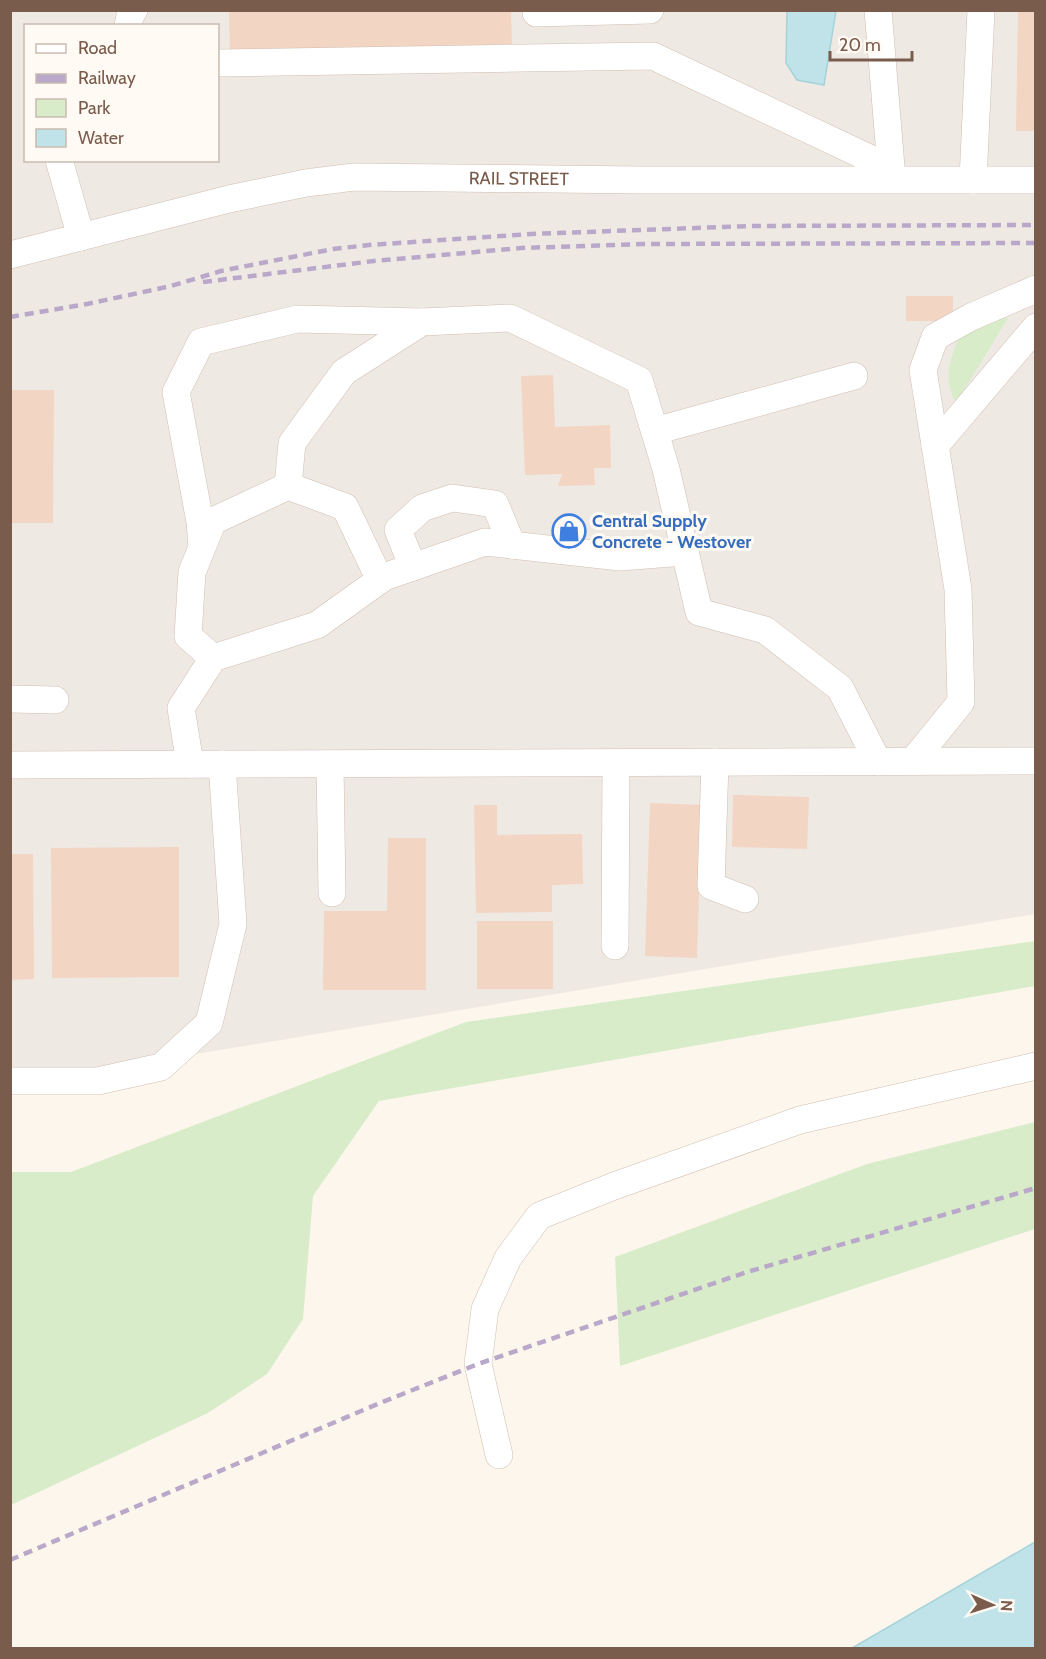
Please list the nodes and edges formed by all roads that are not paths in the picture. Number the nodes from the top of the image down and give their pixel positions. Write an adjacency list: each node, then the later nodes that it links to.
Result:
1 (135, 10): 7 (street)
2 (650, 10): 5 (street)
3 (878, 10): 11 (street)
4 (981, 10): 12 (street)
5 (625, 11): 6 (street); 8 (street)
6 (536, 13)
7 (128, 24)
8 (624, 56): 9 (street); 11 (street)
9 (219, 63)
10 (60, 162): 14 (street)
11 (891, 174): 12 (street, RAIL STREET); 14 (street, RAIL STREET)
12 (974, 180): 13 (street, RAIL STREET)
13 (1035, 180)
14 (81, 237): 15 (street, RAIL STREET)
15 (10, 255)
16 (1035, 289): 21 (street)
17 (422, 322): 20 (street); 22 (street); 24 (street)
18 (1035, 327): 21 (street)
19 (854, 376): 20 (street)
20 (655, 431): 25 (street)
21 (934, 446): 31 (street)
22 (288, 486): 24 (street); 27 (street)
23 (512, 545): 25 (street); 26 (street); 26 (street)
24 (202, 546): 28 (street)
25 (685, 552): 34 (street)
26 (413, 567): 27 (street)
27 (380, 580): 28 (street)
28 (213, 658): 36 (street)
29 (10, 699): 30 (street)
30 (55, 700)
31 (914, 761): 32 (street); 34 (street)
32 (1035, 761)
33 (715, 762): 34 (street); 35 (street); 41 (street)
34 (878, 762)
35 (616, 763): 38 (street); 42 (street)
36 (190, 764): 37 (street); 39 (street)
37 (222, 764): 38 (street); 44 (street)
38 (330, 764): 40 (street)
39 (10, 765)
40 (332, 893)
41 (745, 899)
42 (615, 946)
43 (1035, 1066): 45 (street)
44 (10, 1081)
45 (499, 1455)

